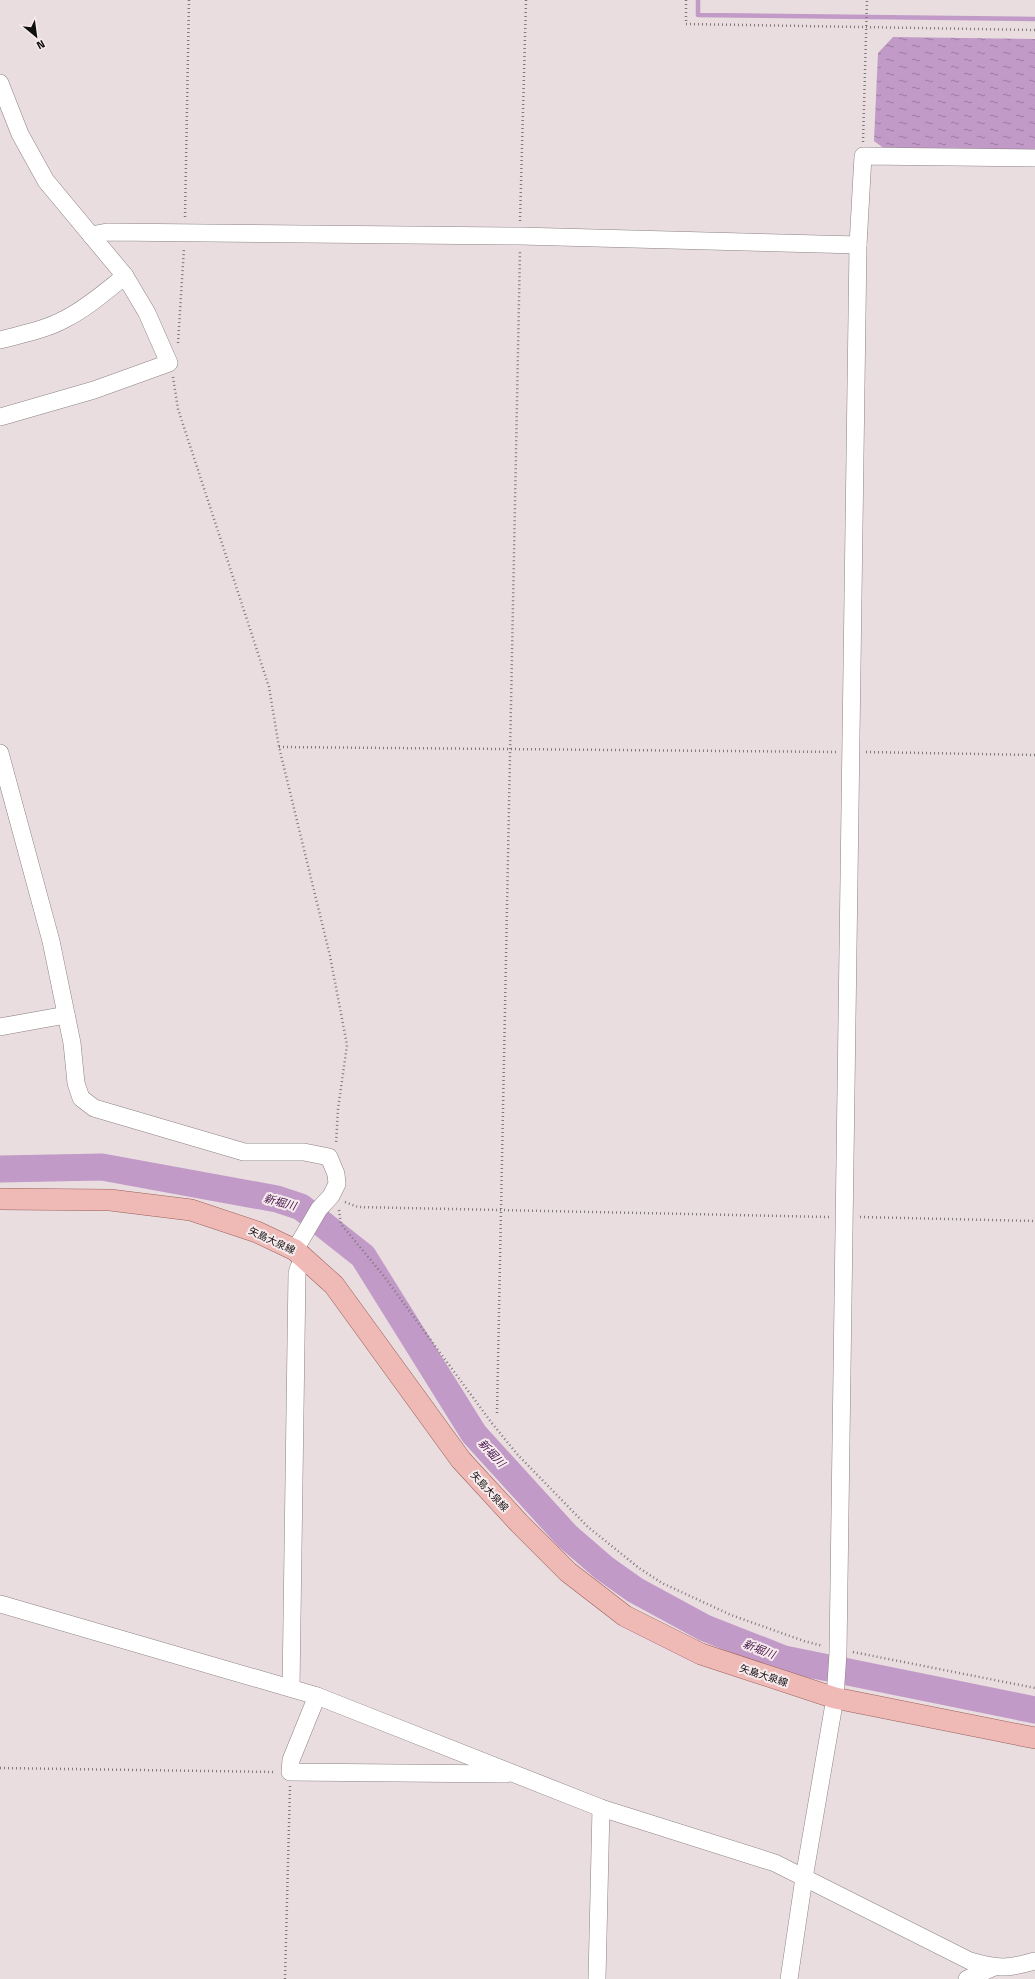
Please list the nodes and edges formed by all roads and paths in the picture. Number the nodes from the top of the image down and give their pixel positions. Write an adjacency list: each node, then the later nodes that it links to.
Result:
1 (190, 0): 10 (path)
2 (526, 0): 12 (path)
3 (686, 0): 5 (path)
4 (867, 0): 5 (path)
5 (867, 27): 6 (path); 8 (path)
6 (1035, 30)
7 (0, 83): 11 (street)
8 (862, 156): 9 (street); 13 (street)
9 (1035, 158)
10 (185, 233): 11 (street); 12 (street); 16 (path)
11 (91, 235): 14 (street)
12 (520, 236): 13 (street); 21 (path)
13 (858, 245): 22 (street)
14 (125, 276): 15 (street); 17 (street)
15 (0, 340)
16 (178, 348)
17 (173, 367): 18 (path); 18 (path); 19 (street)
18 (175, 386): 20 (path)
19 (0, 417)
20 (279, 747): 21 (path); 27 (path)
21 (509, 748): 22 (path); 30 (path)
22 (850, 752): 24 (path); 31 (street)
23 (0, 753): 25 (street)
24 (1035, 755)
25 (66, 1015): 26 (street); 27 (street)
26 (0, 1027)
27 (329, 1157): 28 (street)
28 (334, 1198): 30 (path); 33 (street); 36 (path)
29 (0, 1200): 33 (main road, 矢島大泉線)
30 (500, 1210): 31 (path); 34 (path)
31 (843, 1217): 32 (path); 36 (street)
32 (1035, 1221)
33 (300, 1249): 37 (street); 39 (main road, 矢島大泉線)
34 (496, 1413)
35 (0, 1604): 37 (street)
36 (838, 1651): 38 (path); 39 (street)
37 (291, 1688): 40 (street)
38 (1035, 1688)
39 (835, 1692): 41 (main road, 矢島大泉線); 46 (street)
40 (317, 1696): 43 (street); 44 (street)
41 (1035, 1738)
42 (0, 1768): 43 (path)
43 (290, 1772): 44 (street); 49 (path)
44 (516, 1774): 45 (street)
45 (601, 1808): 46 (street); 50 (street)
46 (804, 1878): 48 (street); 51 (street)
47 (1035, 1961): 48 (street)
48 (992, 1968): 52 (street)
49 (285, 1979)
50 (597, 1979)
51 (789, 1979)
52 (967, 1979)

